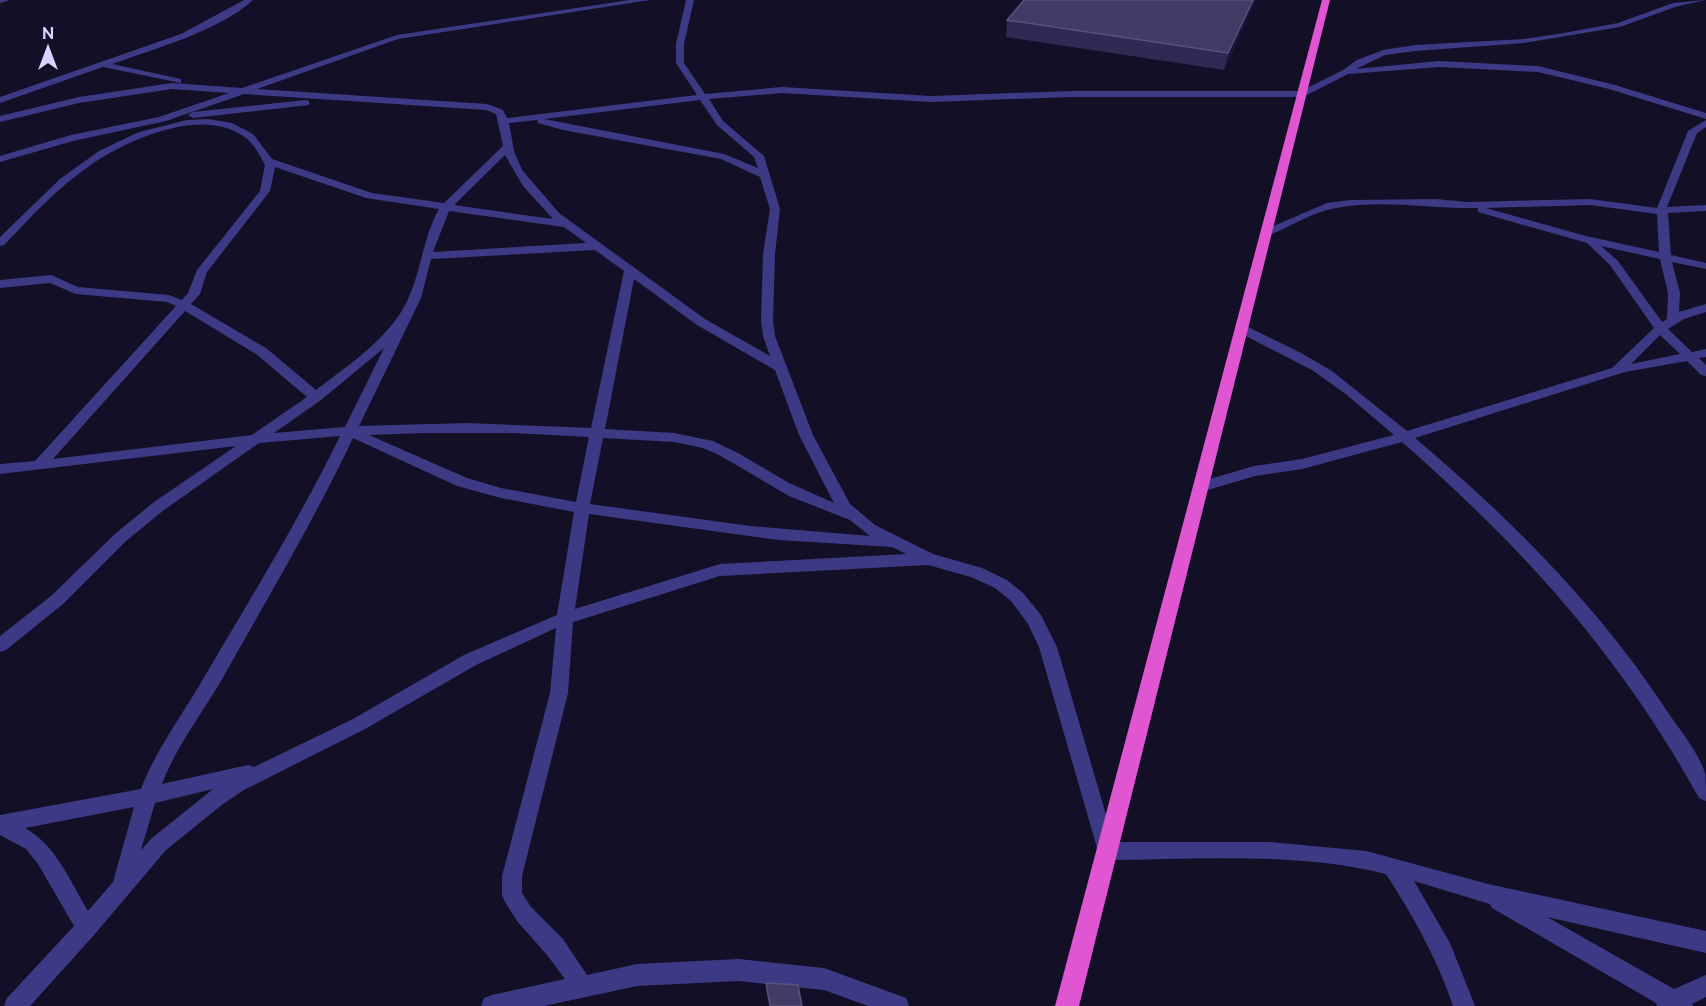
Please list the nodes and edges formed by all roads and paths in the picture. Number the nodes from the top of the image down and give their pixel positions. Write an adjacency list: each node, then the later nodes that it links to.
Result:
1 (6, 0): 7 (street)
2 (249, 0): 8 (street)
3 (646, 0): 11 (street)
4 (690, 0): 13 (street)
5 (1325, 0): 12 (highway)
6 (1701, 0): 9 (street)
7 (0, 1)
8 (101, 64): 10 (street); 15 (street)
9 (1346, 72): 12 (street); 18 (street)
10 (205, 87): 11 (street); 19 (street)
11 (242, 91): 14 (street); 21 (street)
12 (1303, 94): 13 (street); 35 (highway)
13 (700, 97): 20 (street); 29 (street)
14 (364, 99): 16 (street); 22 (street)
15 (0, 100)
16 (236, 111): 17 (street); 21 (street)
17 (221, 115): 23 (street); 25 (street)
18 (1706, 116)
19 (0, 118)
20 (534, 118): 22 (street); 29 (street)
21 (162, 119): 27 (street)
22 (505, 121): 26 (street)
23 (190, 123): 25 (street); 37 (street)
24 (1706, 123): 33 (street)
25 (231, 126): 28 (street)
26 (509, 146): 31 (street); 34 (street)
27 (0, 159)
28 (268, 161): 31 (street); 44 (street)
29 (765, 175): 52 (street)
30 (1467, 205): 33 (street); 35 (street); 36 (street)
31 (447, 206): 34 (street); 39 (street)
32 (1706, 208): 33 (street)
33 (1662, 211): 40 (street)
34 (567, 224): 38 (street)
35 (1268, 232): 49 (highway)
36 (1584, 239): 40 (street); 48 (street)
37 (0, 243)
38 (597, 246): 39 (street); 42 (street)
39 (426, 256): 46 (street)
40 (1665, 257): 41 (street); 47 (street)
41 (1706, 266)
42 (630, 271): 52 (street); 57 (street)
43 (0, 284): 44 (street)
44 (184, 305): 55 (street); 60 (street)
45 (1706, 308): 47 (street)
46 (408, 311): 55 (street); 56 (street)
47 (1673, 318): 48 (street)
48 (1661, 327): 51 (street); 53 (street)
49 (1242, 330): 58 (street); 62 (highway)
50 (1706, 353): 51 (street)
51 (1689, 357): 53 (street); 54 (street)
52 (781, 368): 64 (street)
53 (1616, 371): 58 (street)
54 (1706, 372)
55 (316, 397): 59 (street)
56 (350, 431): 57 (street); 59 (street); 63 (street); 71 (street)
57 (597, 433): 63 (street); 64 (street)
58 (1404, 437): 62 (street); 70 (street)
59 (255, 439): 60 (street); 68 (street)
60 (39, 466): 61 (street)
61 (0, 468)
62 (1201, 487): 73 (highway)
63 (582, 508): 65 (street); 67 (street)
64 (855, 518): 65 (street)
65 (895, 542): 66 (street)
66 (928, 559): 67 (street); 73 (street)
67 (565, 619): 69 (street); 80 (street)
68 (0, 645)
69 (268, 769): 71 (street); 75 (street)
70 (1706, 792)
71 (147, 796): 72 (street); 75 (street)
72 (0, 824): 77 (street)
73 (1107, 851): 74 (street); 85 (highway)
74 (1393, 866): 76 (street); 86 (street)
75 (123, 886): 77 (street)
76 (1486, 893): 78 (street); 81 (street)
77 (87, 928): 82 (street)
78 (1706, 942)
79 (1706, 986): 81 (street)
80 (583, 987): 83 (street); 84 (street)
81 (1673, 1004)
82 (15, 1006)
83 (492, 1006)
84 (898, 1006)
85 (1066, 1006)
86 (1464, 1006)

